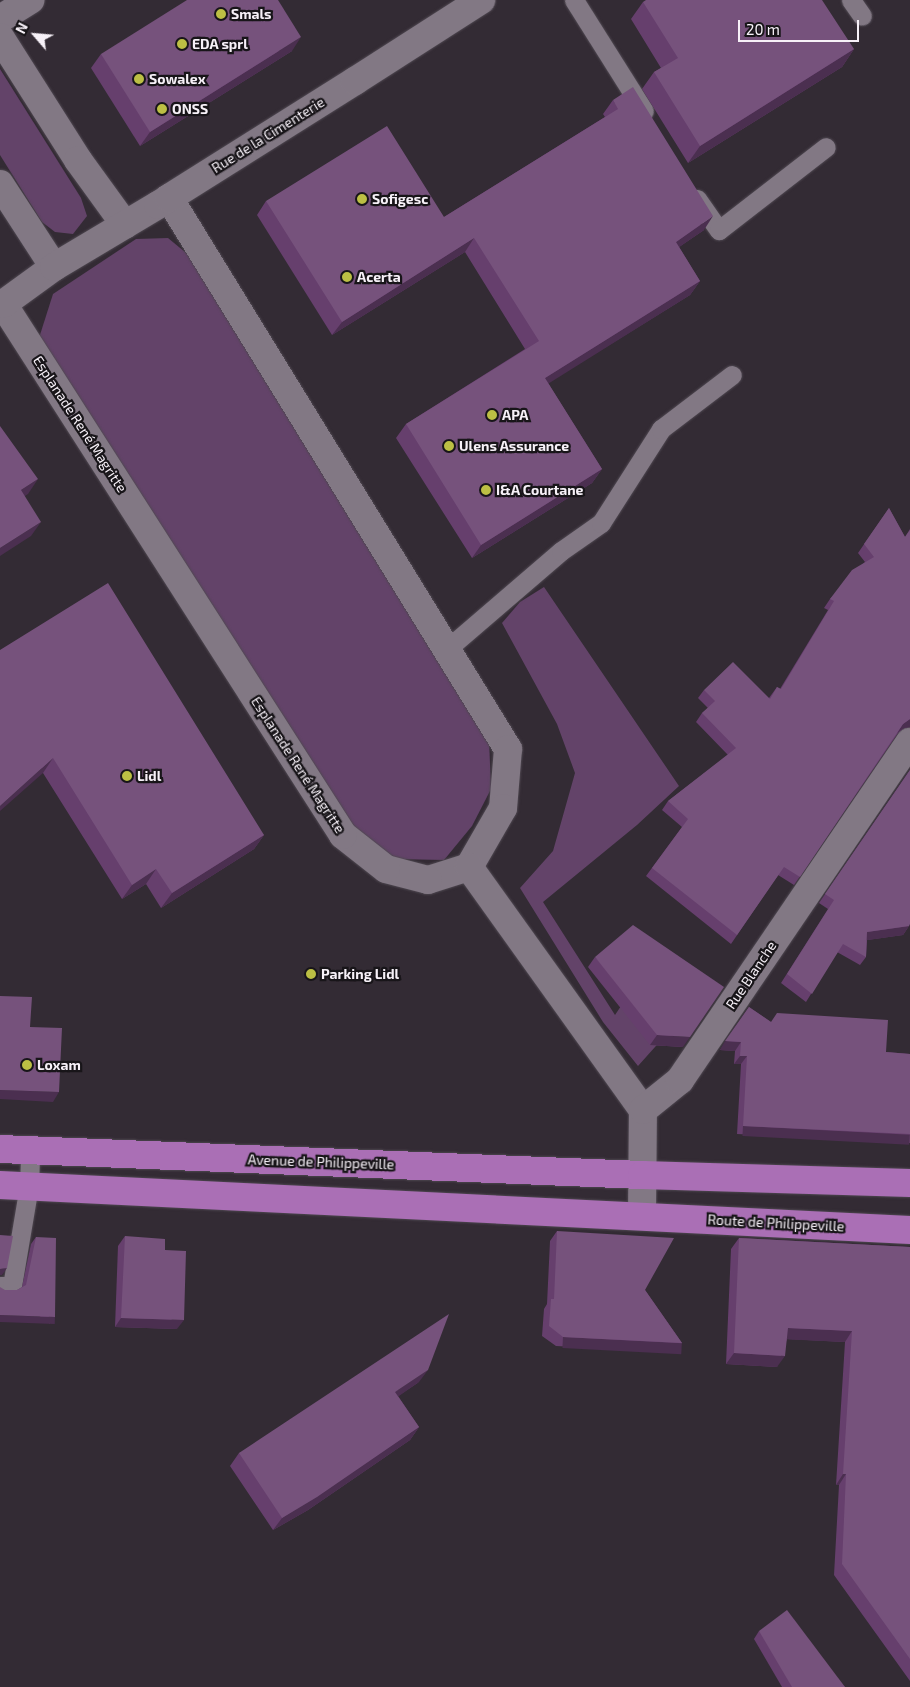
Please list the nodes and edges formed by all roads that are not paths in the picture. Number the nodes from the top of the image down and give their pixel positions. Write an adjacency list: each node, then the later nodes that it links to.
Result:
1 (30, 0): 6 (street)
2 (482, 0): 12 (street, Rue de la Cimenterie)
3 (574, 0): 8 (lane)
4 (851, 0): 5 (lane)
5 (862, 16)
6 (0, 19)
7 (0, 37): 13 (street)
8 (655, 131)
9 (826, 147): 10 (lane)
10 (686, 181)
11 (0, 184): 14 (street)
12 (169, 198): 13 (street, Rue de la Cimenterie); 16 (street)
13 (125, 225): 14 (street, Rue de la Cimenterie)
14 (54, 267): 18 (street, Esplanade René Magritte)
15 (732, 375): 16 (lane)
16 (447, 649): 18 (street)
17 (910, 742): 19 (street, Rue Blanche)
18 (469, 867): 19 (street)
19 (643, 1110): 22 (street)
20 (0, 1148): 21 (main road, Avenue de Philippeville)
21 (30, 1150): 22 (main road, Avenue de Philippeville); 25 (lane)
22 (642, 1175): 23 (main road); 26 (street)
23 (910, 1183)
24 (0, 1185): 25 (main road)
25 (29, 1186): 26 (main road); 28 (lane)
26 (642, 1216): 27 (main road, Route de Philippeville)
27 (910, 1230)
28 (0, 1286)

